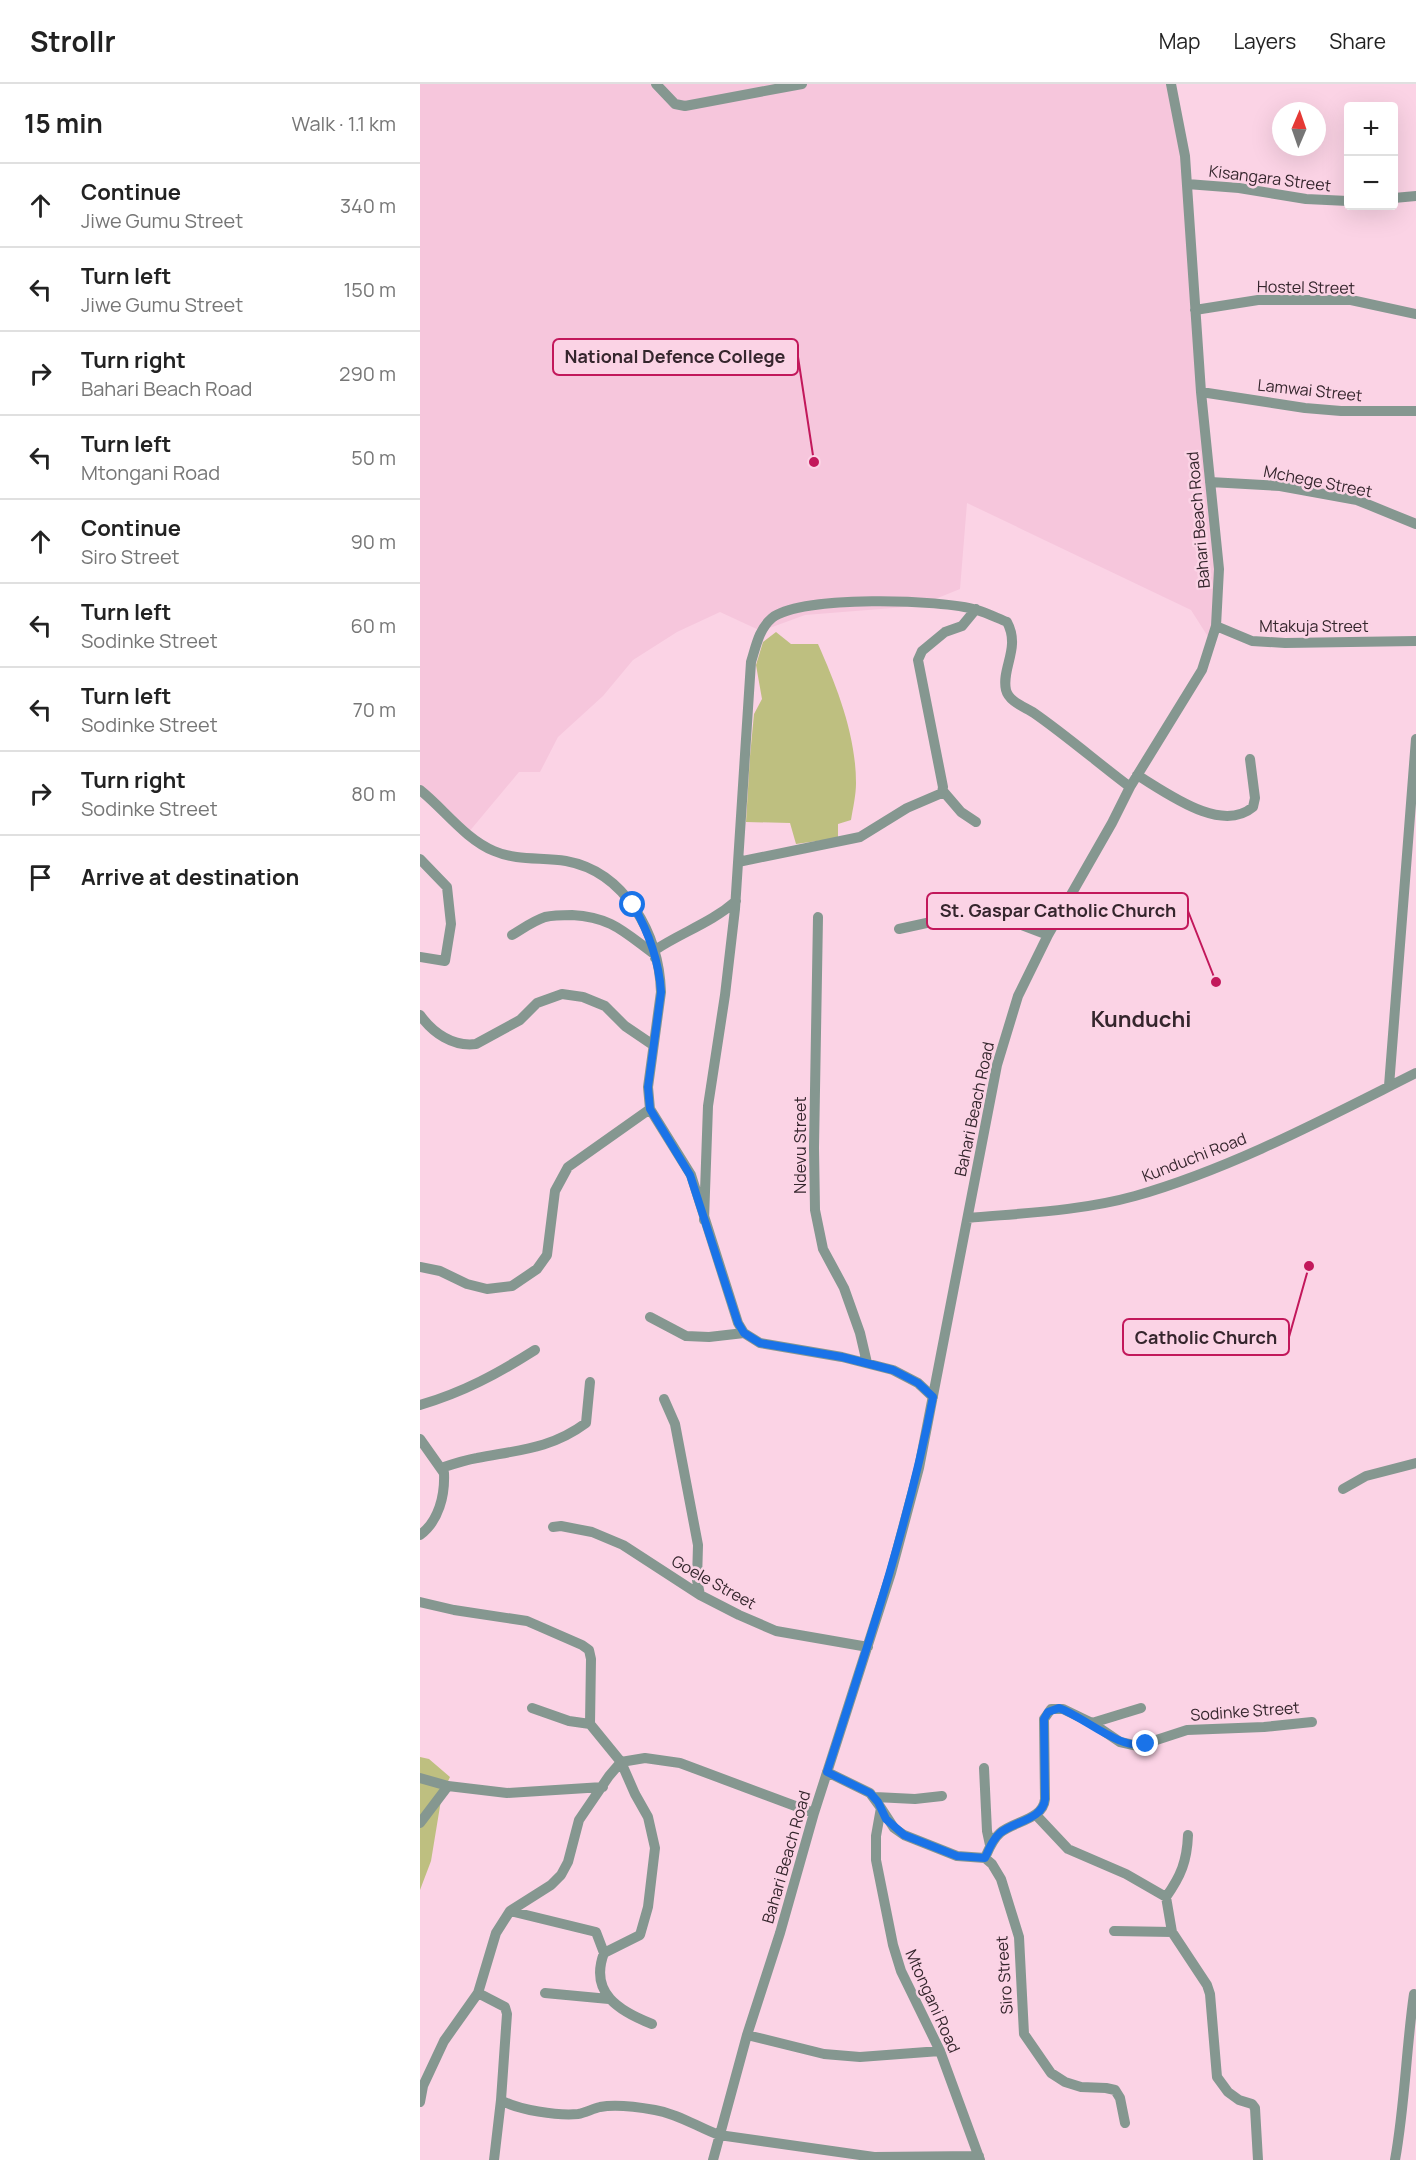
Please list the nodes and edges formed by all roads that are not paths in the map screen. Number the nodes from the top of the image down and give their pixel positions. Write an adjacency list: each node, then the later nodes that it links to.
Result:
1 (656, 84): 2 (street)
2 (802, 84)
3 (1171, 84): 4 (street, Bahari Beach Road)
4 (1187, 184): 7 (street, Kisangara Street); 8 (street, Bahari Beach Road)
5 (1416, 196): 6 (street)
6 (1398, 198)
7 (1344, 201)
8 (1195, 310): 9 (street, Hostel Street); 10 (street, Bahari Beach Road)
9 (1416, 314)
10 (1201, 392): 11 (street, Lamwai Street); 12 (street, Bahari Beach Road)
11 (1416, 411)
12 (1210, 482): 13 (street, Mchege Street); 15 (street, Bahari Beach Road)
13 (1416, 524)
14 (976, 609): 20 (street); 22 (street); 25 (street)
15 (1216, 626): 16 (street, Mtakuja Street); 19 (street, Bahari Beach Road)
16 (1416, 641)
17 (1416, 740): 36 (street)
18 (1250, 759): 19 (street)
19 (1137, 775): 20 (street, Bahari Beach Road)
20 (1130, 787): 30 (street, Bahari Beach Road)
21 (420, 790): 31 (street)
22 (943, 791): 23 (street); 25 (street)
23 (976, 822)
24 (420, 859): 32 (street)
25 (738, 862): 26 (street)
26 (736, 901): 31 (street); 39 (street)
27 (818, 917): 44 (street, Ndevu Street)
28 (899, 929): 30 (street)
29 (512, 935): 31 (street)
30 (1048, 935): 38 (street, Bahari Beach Road)
31 (654, 956): 34 (street)
32 (420, 957)
33 (420, 1015): 34 (street)
34 (653, 1045): 37 (street)
35 (1416, 1073): 36 (street, Kunduchi Road)
36 (1389, 1086): 38 (street, Kunduchi Road)
37 (650, 1109): 39 (street); 40 (street)
38 (968, 1218): 46 (street, Bahari Beach Road)
39 (704, 1220): 42 (street)
40 (420, 1267)
41 (650, 1317): 42 (street)
42 (744, 1333): 44 (street)
43 (535, 1350): 48 (street)
44 (867, 1364): 46 (street)
45 (590, 1382): 51 (street)
46 (933, 1397): 57 (street, Bahari Beach Road)
47 (664, 1399): 55 (street)
48 (420, 1405)
49 (420, 1439): 51 (street)
50 (1416, 1463): 52 (street)
51 (441, 1468): 54 (street)
52 (1343, 1489)
53 (553, 1527): 55 (street, Goele Street)
54 (420, 1536)
55 (700, 1595): 57 (street, Goele Street)
56 (420, 1602): 61 (street)
57 (868, 1647): 65 (street, Bahari Beach Road)
58 (532, 1708): 61 (street)
59 (1141, 1708): 62 (street)
60 (1312, 1722): 62 (street, Sodinke Street)
61 (590, 1724): 63 (street)
62 (1092, 1724): 73 (street, Sodinke Street)
63 (621, 1762): 68 (street); 72 (street); 82 (street)
64 (984, 1768): 76 (street)
65 (827, 1772): 70 (street); 72 (street, Bahari Beach Road)
66 (420, 1778): 67 (street)
67 (448, 1786): 68 (street); 74 (street)
68 (603, 1787): 79 (street)
69 (942, 1796): 70 (street)
70 (875, 1797): 71 (street)
71 (881, 1808): 77 (street); 89 (street, Mtongani Road)
72 (814, 1813): 88 (street, Bahari Beach Road)
73 (1035, 1815): 76 (street); 78 (street)
74 (420, 1823)
75 (1188, 1835): 78 (street)
76 (990, 1845): 77 (street)
77 (985, 1858): 94 (street, Siro Street)
78 (1166, 1897): 81 (street)
79 (510, 1911): 82 (street); 83 (street)
80 (1114, 1931): 81 (street)
81 (1172, 1932): 99 (street)
82 (604, 1953): 86 (street)
83 (478, 1993): 91 (street); 92 (street)
84 (545, 1993): 86 (street)
85 (1414, 1994): 100 (street)
86 (609, 1999): 87 (street)
87 (652, 2024)
88 (747, 2035): 89 (street); 95 (street, Bahari Beach Road)
89 (940, 2051): 96 (street, Mtongani Road)
90 (420, 2070): 91 (street)
91 (423, 2086): 93 (street)
92 (501, 2100): 95 (street); 97 (street)
93 (420, 2102)
94 (1125, 2122)
95 (719, 2135): 96 (street); 98 (street, Bahari Beach Road)
96 (979, 2158)
97 (494, 2160)
98 (712, 2160)
99 (1258, 2160)
100 (1395, 2160)

